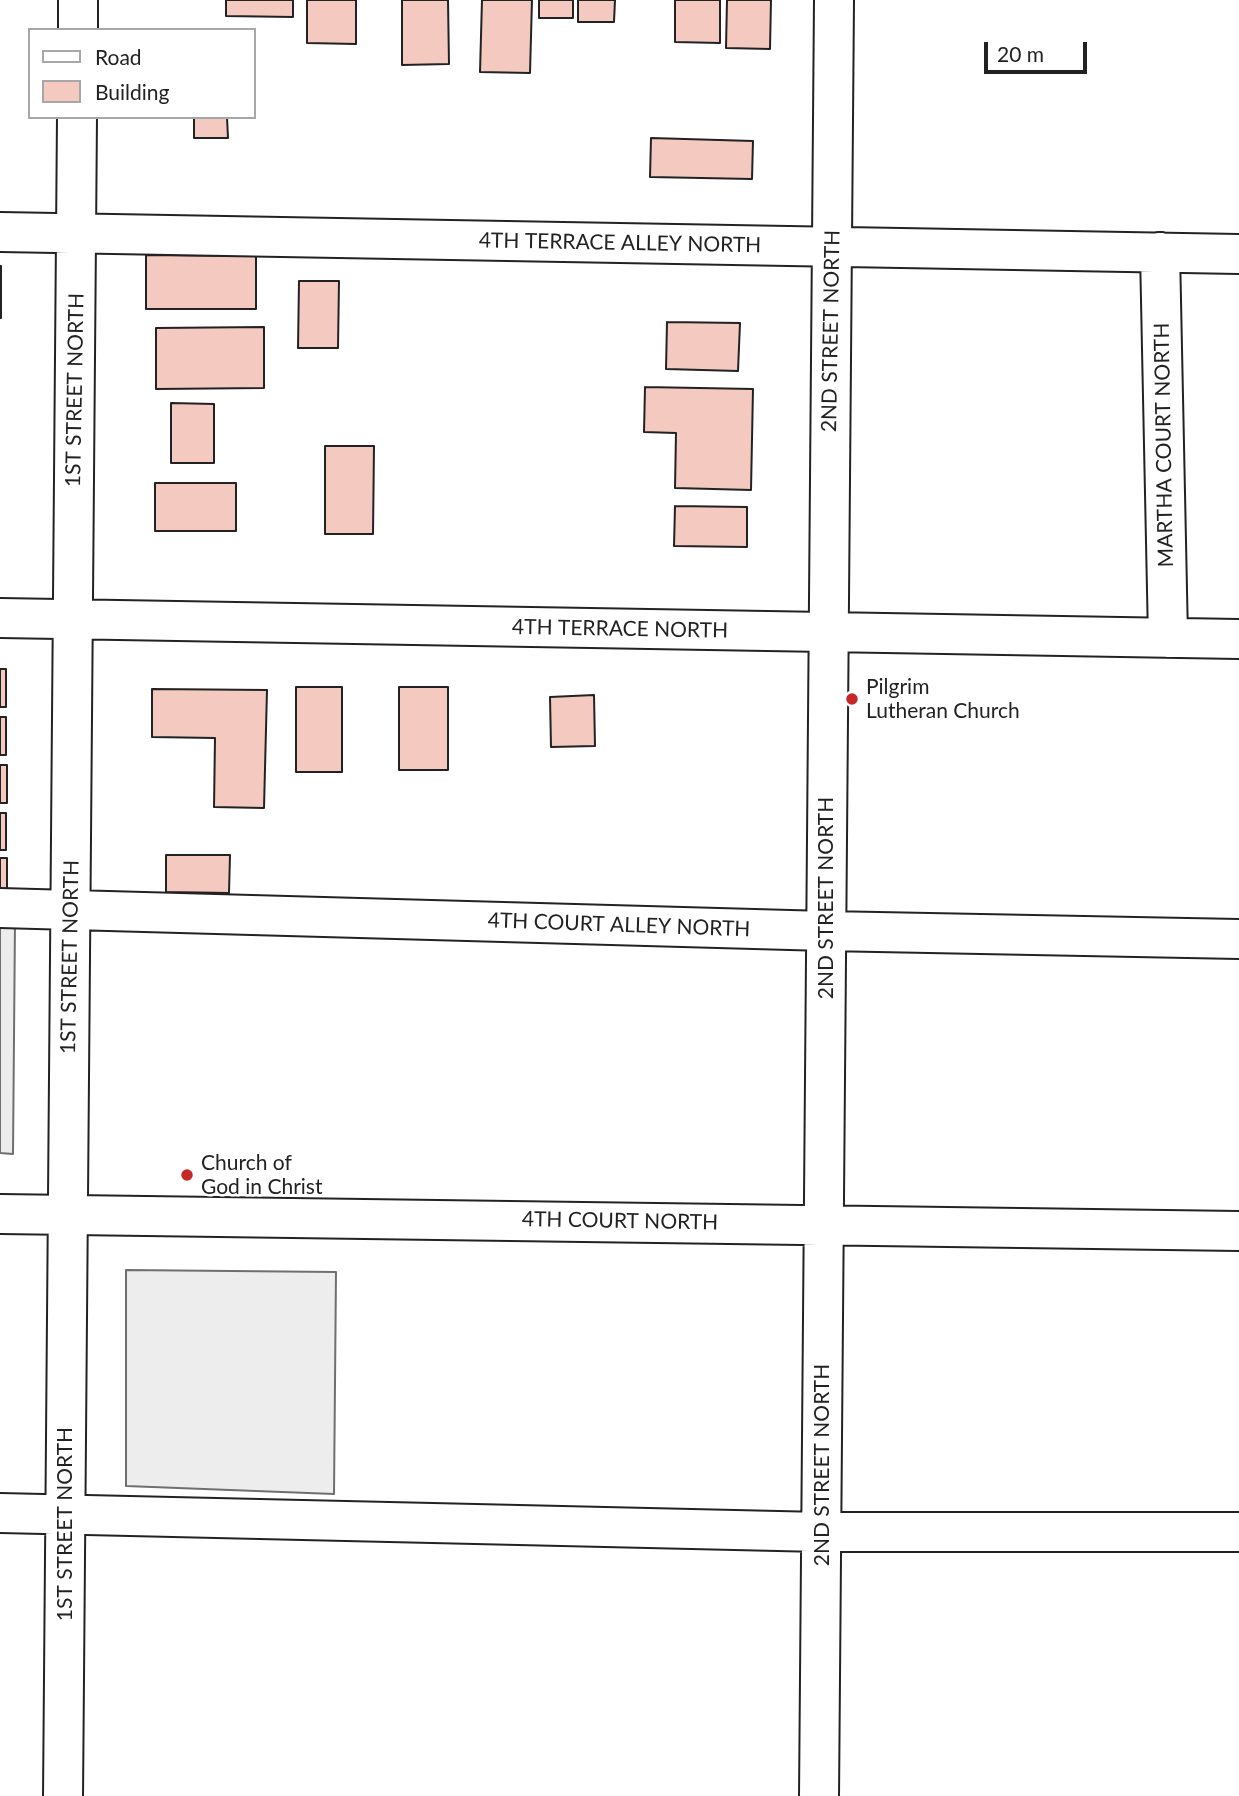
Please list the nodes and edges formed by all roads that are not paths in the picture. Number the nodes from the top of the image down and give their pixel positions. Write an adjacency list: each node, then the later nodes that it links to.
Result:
1 (78, 0): 3 (street)
2 (834, 0): 7 (street, 2ND STREET NORTH)
3 (78, 28)
4 (77, 119): 6 (street, 1ST STREET NORTH)
5 (0, 232): 6 (street, 4TH TERRACE ALLEY NORTH)
6 (76, 233): 7 (street, 4TH TERRACE ALLEY NORTH); 11 (street, 1ST STREET NORTH)
7 (832, 246): 8 (street, 4TH TERRACE ALLEY NORTH); 12 (street, 2ND STREET NORTH)
8 (1160, 252): 9 (street, 4TH TERRACE ALLEY NORTH); 13 (street, MARTHA COURT NORTH)
9 (1239, 254)
10 (0, 618): 11 (street, 4TH TERRACE NORTH)
11 (73, 619): 12 (street, 4TH TERRACE NORTH); 16 (street, 1ST STREET NORTH)
12 (828, 632): 13 (street, 4TH TERRACE NORTH); 17 (street, 2ND STREET NORTH)
13 (1168, 638): 14 (street, 4TH TERRACE NORTH)
14 (1239, 639)
15 (0, 908): 16 (street, 4TH COURT ALLEY NORTH)
16 (71, 909): 17 (street, 4TH COURT ALLEY NORTH); 20 (street, 1ST STREET NORTH)
17 (826, 931): 18 (street, 4TH COURT ALLEY NORTH); 21 (street, 2ND STREET NORTH)
18 (1239, 939)
19 (0, 1214): 20 (street, 4TH COURT NORTH)
20 (68, 1215): 21 (street, 4TH COURT NORTH); 24 (street, 1ST STREET NORTH)
21 (824, 1223): 22 (street, 4TH COURT NORTH); 25 (street, 2ND STREET NORTH)
22 (1239, 1231)
23 (0, 1513): 24 (street)
24 (65, 1514): 25 (street); 27 (street, 1ST STREET NORTH)
25 (821, 1532): 26 (street); 28 (street, 2ND STREET NORTH)
26 (1239, 1532)
27 (63, 1796)
28 (819, 1796)

